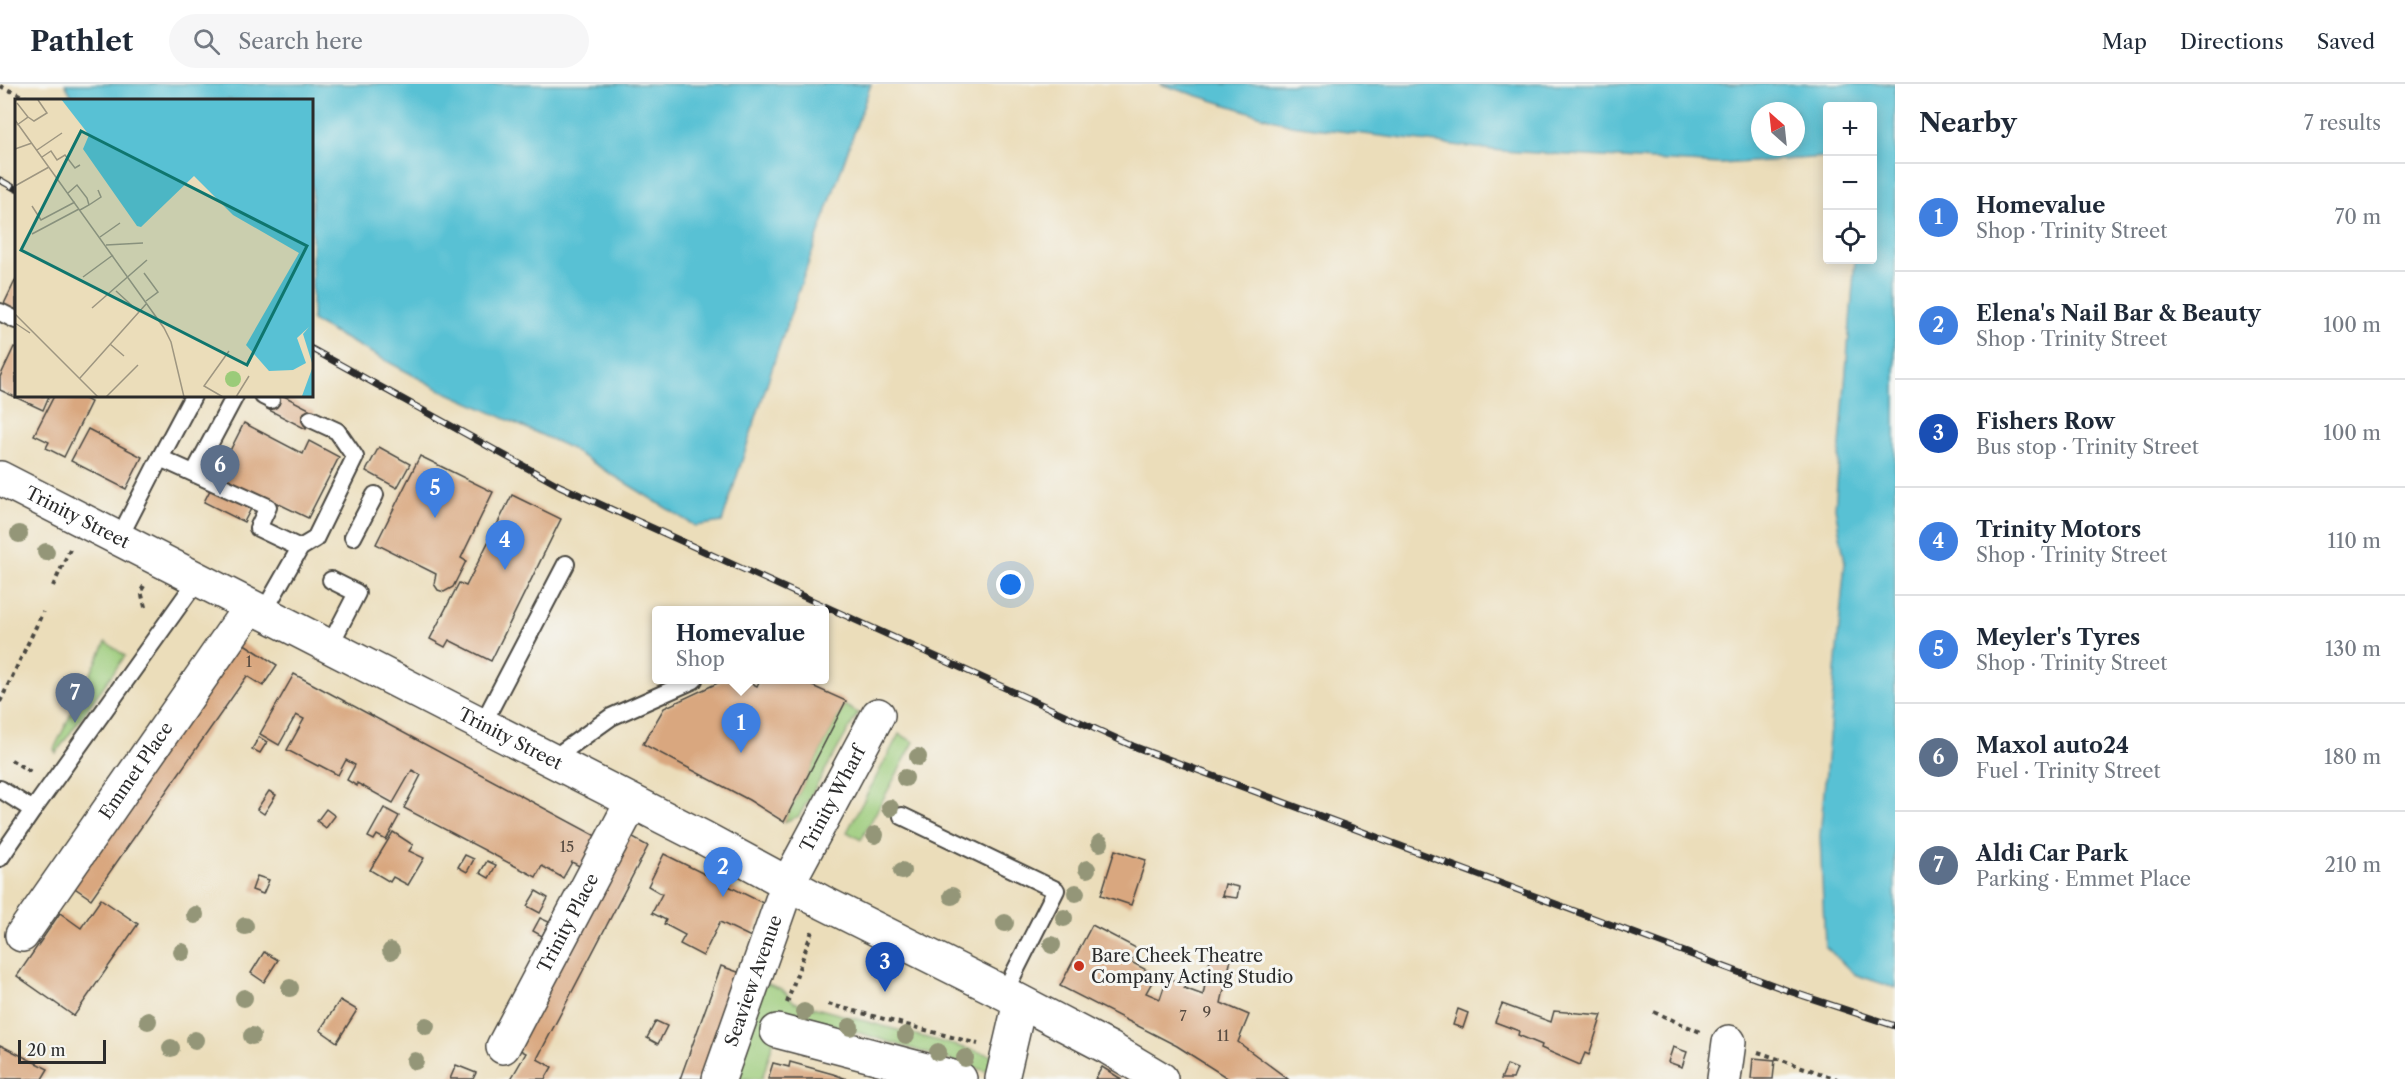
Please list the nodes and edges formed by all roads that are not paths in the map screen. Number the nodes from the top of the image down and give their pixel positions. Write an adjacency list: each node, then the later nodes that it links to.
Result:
1 (0, 312): 2 (lane)
2 (15, 320)
3 (192, 398): 6 (lane)
4 (234, 398): 7 (lane)
5 (311, 419): 12 (lane)
6 (160, 458): 7 (lane); 11 (lane)
7 (194, 473): 12 (lane)
8 (0, 478): 11 (street, Trinity Street)
9 (375, 495): 10 (lane)
10 (353, 537)
11 (119, 538): 14 (street, Trinity Street)
12 (300, 548): 16 (lane)
13 (566, 564): 20 (lane)
14 (198, 579): 16 (street, Trinity Street); 24 (lane)
15 (331, 580): 17 (lane)
16 (257, 610): 17 (street, Trinity Street); 28 (street, Emmet Place)
17 (329, 647): 20 (street, Trinity Street)
18 (685, 684): 21 (lane)
19 (878, 715): 27 (street, Trinity Wharf)
20 (482, 725): 21 (street, Trinity Street)
21 (551, 760): 23 (street, Trinity Street)
22 (0, 789): 24 (lane)
23 (632, 801): 27 (street, Trinity Street); 32 (street, Trinity Place)
24 (33, 810): 26 (lane)
25 (902, 816): 29 (lane)
26 (0, 858)
27 (788, 883): 29 (street, Trinity Street); 34 (street, Seaview Avenue)
28 (22, 935)
29 (1012, 997): 33 (street); 36 (street, Trinity Street)
30 (777, 1031): 35 (street)
31 (1729, 1042): 37 (street)
32 (503, 1047)
33 (1005, 1065)
34 (719, 1079)
35 (960, 1079)
36 (1161, 1079)
37 (1724, 1079)

